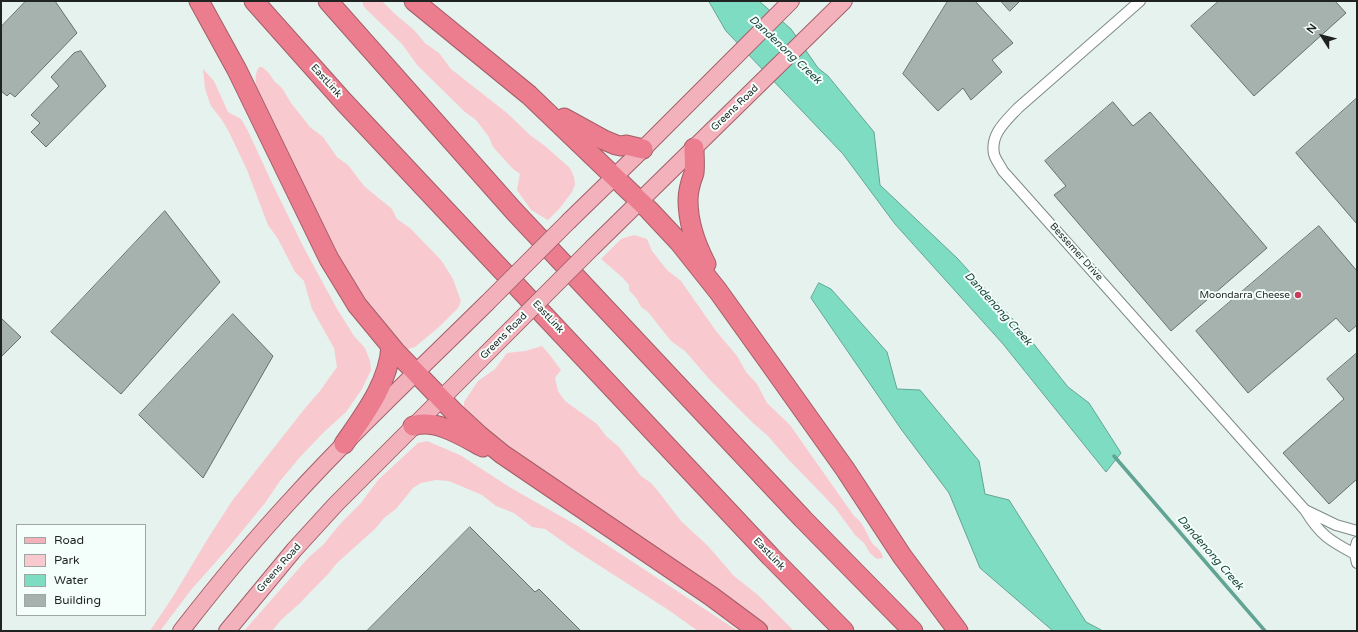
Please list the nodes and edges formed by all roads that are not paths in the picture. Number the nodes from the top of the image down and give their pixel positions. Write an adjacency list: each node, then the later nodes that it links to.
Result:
1 (199, 1): 14 (highway)
2 (254, 1): 27 (highway, EastLink)
3 (328, 1): 28 (highway)
4 (414, 1): 8 (highway)
5 (791, 1): 10 (main road)
6 (844, 1): 9 (main road, Greens Road)
7 (1140, 1): 20 (street, Bessemer Drive)
8 (530, 95): 10 (highway); 11 (highway)
9 (694, 148): 12 (main road, Greens Road); 13 (highway)
10 (643, 149): 11 (main road)
11 (614, 177): 12 (highway); 15 (main road, bridge)
12 (639, 201): 13 (highway); 16 (main road, Greens Road, bridge)
13 (718, 291): 29 (highway)
14 (390, 346): 15 (highway); 18 (highway)
15 (416, 373): 16 (highway); 18 (main road)
16 (441, 398): 17 (main road, Greens Road); 19 (highway)
17 (413, 426): 19 (highway); 25 (main road, Greens Road)
18 (344, 444): 24 (main road)
19 (526, 471): 26 (highway)
20 (1305, 510): 21 (street, Bessemer Drive); 23 (street, Bessemer Drive)
21 (1357, 531)
22 (1357, 542): 23 (street)
23 (1356, 559)
24 (181, 631)
25 (227, 631)
26 (758, 631)
27 (844, 631)
28 (913, 631)
29 (958, 631)

